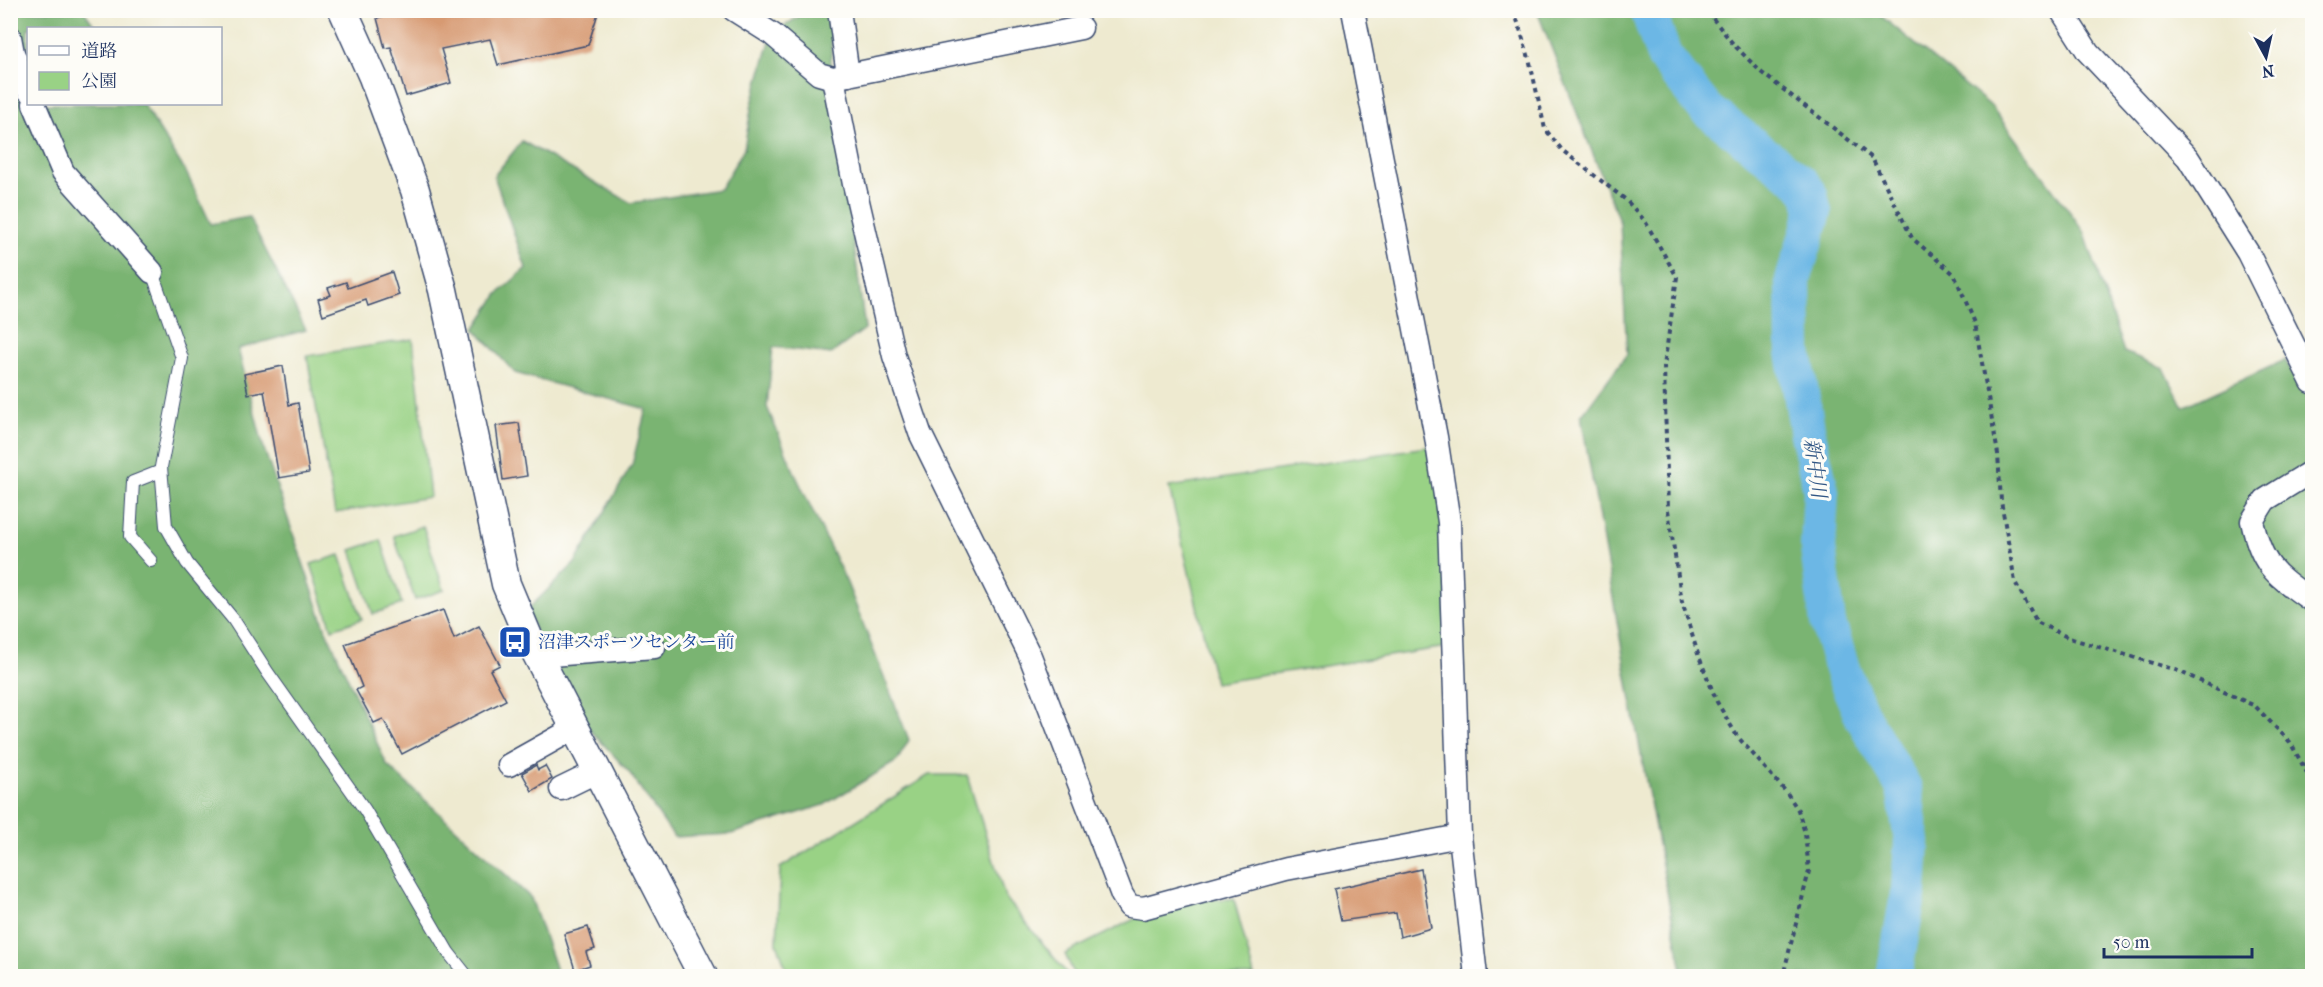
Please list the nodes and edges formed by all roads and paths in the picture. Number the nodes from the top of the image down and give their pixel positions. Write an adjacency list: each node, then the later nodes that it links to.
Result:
1 (343, 10): 20 (street)
2 (734, 10): 10 (street)
3 (840, 10): 10 (street)
4 (1353, 10): 26 (street)
5 (1514, 10): 30 (path)
6 (1710, 10): 24 (path)
7 (2061, 10): 14 (street)
8 (1081, 28): 10 (street)
9 (10, 37): 11 (street)
10 (840, 76): 26 (street)
11 (27, 87)
12 (34, 105): 13 (street)
13 (152, 273): 15 (lane)
14 (2313, 382)
15 (161, 471): 17 (lane); 27 (lane)
16 (2313, 471): 18 (street)
17 (151, 561)
18 (2313, 601)
19 (654, 647): 20 (street)
20 (538, 656): 21 (street)
21 (575, 728): 22 (street); 23 (street)
22 (509, 765)
23 (598, 771): 25 (street); 28 (street)
24 (2313, 782)
25 (561, 789)
26 (1460, 836): 29 (street)
27 (467, 976)
28 (703, 976)
29 (1476, 976)
30 (1783, 976)

